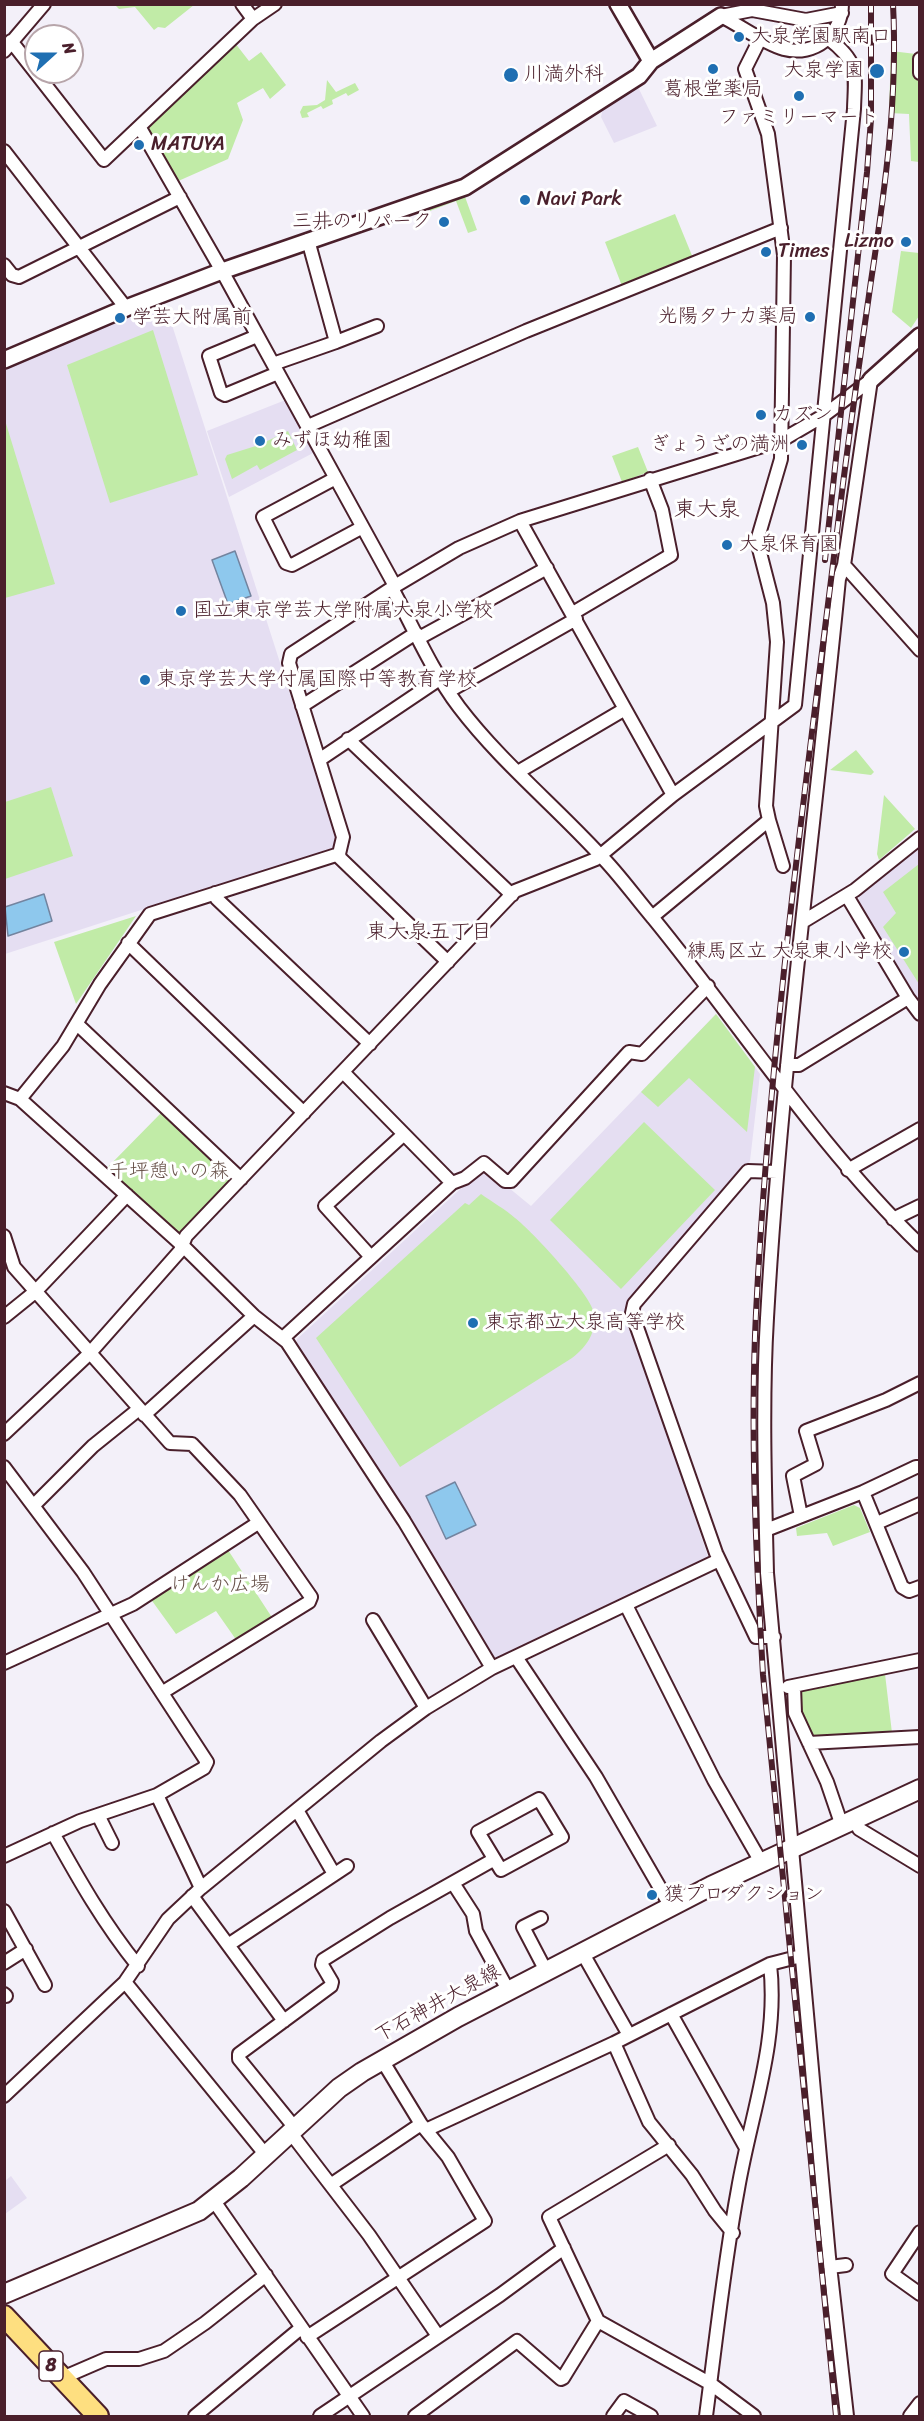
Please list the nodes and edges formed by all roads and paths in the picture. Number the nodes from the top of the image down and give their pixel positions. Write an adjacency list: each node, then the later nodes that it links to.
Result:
1 (23, 4): 8 (street)
2 (44, 4): 8 (street)
3 (242, 4): 10 (street)
4 (275, 4): 10 (street)
5 (618, 4): 15 (street)
6 (741, 4): 9 (street)
7 (842, 9): 9 (street); 12 (street)
8 (33, 15): 13 (street)
9 (721, 16): 11 (street); 15 (street)
10 (253, 20): 17 (street)
11 (761, 37): 12 (street); 20 (street)
12 (829, 39): 33 (street)
13 (8, 46): 17 (street)
14 (920, 59): 16 (street)
15 (651, 61): 21 (street)
16 (920, 73)
17 (140, 128): 19 (street)
18 (4, 151): 22 (street)
19 (180, 197): 22 (street); 24 (street)
20 (781, 228): 34 (street); 35 (street)
21 (308, 240): 24 (street); 29 (street)
22 (80, 246): 23 (street); 25 (street)
23 (4, 265)
24 (222, 271): 25 (street); 27 (street)
25 (126, 308): 30 (street)
26 (378, 326): 29 (street)
27 (256, 336): 31 (street); 31 (street)
28 (920, 336): 32 (street)
29 (336, 342): 31 (street)
30 (4, 360)
31 (275, 369): 34 (street)
32 (871, 380): 33 (street); 40 (street)
33 (824, 416): 35 (street); 50 (street)
34 (308, 426): 36 (street)
35 (782, 440): 37 (street); 50 (street)
36 (334, 479): 39 (street); 39 (street)
37 (650, 479): 38 (street); 43 (street)
38 (520, 521): 41 (street); 42 (street)
39 (361, 528): 42 (street)
40 (844, 565): 45 (street); 64 (street)
41 (548, 568): 43 (street); 44 (street)
42 (393, 587): 44 (street); 48 (street)
43 (574, 616): 47 (street); 49 (street)
44 (417, 635): 46 (street); 48 (street)
45 (920, 650)
46 (441, 678): 47 (street); 51 (street)
47 (448, 691): 53 (street)
48 (302, 706): 52 (street)
49 (625, 709): 53 (street); 54 (street)
50 (771, 723): 54 (street); 55 (street)
51 (348, 739): 52 (street); 61 (street)
52 (319, 760): 57 (street)
53 (518, 772): 58 (street)
54 (673, 795): 58 (street)
55 (769, 820): 59 (street); 63 (street)
56 (920, 838): 62 (street)
57 (339, 854): 60 (street); 66 (street)
58 (601, 855): 61 (street); 63 (street)
59 (783, 866)
60 (215, 893): 65 (street); 71 (street)
61 (512, 895): 66 (street)
62 (847, 896): 64 (street); 68 (street)
63 (652, 917): 67 (street)
64 (804, 921): 72 (street)
65 (128, 943): 70 (street); 76 (street)
66 (448, 962): 71 (street)
67 (708, 986): 74 (street); 82 (street)
68 (908, 998): 69 (street); 72 (street)
69 (920, 1014)
70 (77, 1024): 75 (street); 81 (street)
71 (370, 1044): 73 (street)
72 (788, 1065): 74 (street)
73 (343, 1072): 76 (street); 78 (street)
74 (783, 1088): 79 (street); 80 (street)
75 (9, 1097): 83 (street)
76 (304, 1113): 81 (street)
77 (920, 1129): 79 (street)
78 (403, 1135): 82 (street); 89 (street)
79 (848, 1170): 85 (street)
80 (777, 1172): 106 (street); 107 (street)
81 (241, 1179): 87 (street)
82 (452, 1183): 89 (street)
83 (127, 1195): 87 (street); 90 (street)
84 (920, 1206): 85 (street)
85 (893, 1219): 88 (street)
86 (4, 1236): 90 (street)
87 (182, 1245): 91 (street); 94 (street)
88 (920, 1245)
89 (371, 1257): 93 (street)
90 (35, 1292): 92 (street); 94 (street)
91 (254, 1316): 93 (street); 96 (street)
92 (4, 1317)
93 (283, 1338): 116 (street)
94 (89, 1354): 96 (street); 97 (street)
95 (920, 1383): 103 (street)
96 (142, 1412): 102 (street); 104 (street)
97 (4, 1434)
98 (4, 1467): 102 (street)
99 (920, 1467): 100 (street)
100 (863, 1492): 103 (street); 105 (street)
101 (920, 1504): 105 (street)
102 (34, 1505): 110 (street)
103 (801, 1516): 106 (street)
104 (258, 1523): 110 (street); 119 (street)
105 (877, 1523): 108 (street)
106 (766, 1530): 112 (street)
107 (719, 1560): 109 (street); 112 (street)
108 (920, 1587)
109 (626, 1605): 113 (street); 133 (street)
110 (112, 1614): 115 (street); 119 (street)
111 (373, 1620): 120 (street)
112 (774, 1636): 118 (street)
113 (516, 1657): 116 (street); 139 (street)
114 (920, 1660): 117 (street)
115 (4, 1664)
116 (492, 1668): 120 (street)
117 (794, 1686): 118 (street); 122 (street)
118 (778, 1689): 130 (street)
119 (163, 1692): 124 (street)
120 (426, 1708): 125 (street)
121 (920, 1737): 122 (street)
122 (809, 1743): 127 (street)
123 (920, 1789): 127 (main road, 下石神井大泉線)
124 (157, 1795): 126 (street); 138 (street)
125 (297, 1810): 136 (street); 138 (street)
126 (98, 1815): 128 (street); 129 (street)
127 (849, 1823): 130 (main road, 下石神井大泉線); 135 (street)
128 (53, 1833): 131 (street); 148 (street)
129 (112, 1843)
130 (792, 1849): 133 (main road, 下石神井大泉線); 145 (street)
131 (4, 1856)
132 (493, 1860): 132 (street); 137 (street)
133 (761, 1862): 139 (main road, 下石神井大泉線)
134 (347, 1866): 136 (street)
135 (920, 1866)
136 (334, 1874): 142 (street)
137 (453, 1883): 152 (street); 154 (street)
138 (197, 1892): 142 (street); 148 (street)
139 (671, 1907): 144 (main road, 下石神井大泉線)
140 (4, 1911): 143 (street)
141 (541, 1917): 149 (street)
142 (228, 1945): 154 (street)
143 (26, 1949): 146 (street); 151 (street)
144 (582, 1952): 149 (main road, 下石神井大泉線); 155 (street)
145 (801, 1956): 147 (street); 170 (street)
146 (4, 1963)
147 (770, 1964): 153 (street); 162 (street)
148 (138, 1966): 150 (street)
149 (546, 1971): 152 (main road, 下石神井大泉線)
150 (125, 1982): 158 (street); 163 (street)
151 (45, 1985)
152 (508, 1990): 157 (main road, 下石神井大泉線)
153 (671, 2014): 155 (street); 162 (street)
154 (284, 2021): 160 (street)
155 (629, 2035): 156 (street)
156 (614, 2043): 159 (street); 161 (street)
157 (382, 2060): 159 (street); 160 (main road, 下石神井大泉線)
158 (4, 2096)
159 (424, 2127): 164 (street); 172 (street)
160 (293, 2130): 163 (main road, 下石神井大泉線); 164 (street)
161 (669, 2145): 166 (street); 168 (street)
162 (746, 2148): 166 (street)
163 (266, 2154): 165 (main road, 下石神井大泉線)
164 (332, 2184): 172 (street)
165 (214, 2201): 171 (street); 174 (main road, 下石神井大泉線)
166 (733, 2232): 180 (street)
167 (920, 2232): 173 (street)
168 (564, 2248): 176 (street); 178 (street)
169 (846, 2265): 170 (street)
170 (830, 2267): 192 (street)
171 (266, 2275): 177 (street); 179 (street)
172 (398, 2277): 177 (street); 178 (street)
173 (920, 2294)
174 (4, 2295)
175 (4, 2316): 179 (main road, 8)
176 (598, 2321): 180 (street); 187 (street)
177 (304, 2333): 181 (street); 184 (street)
178 (438, 2336): 181 (street)
179 (62, 2378): 183 (main road, 8)
180 (711, 2384): 190 (street); 191 (street)
181 (348, 2396): 185 (street); 186 (street)
182 (920, 2403): 193 (street)
183 (98, 2416)
184 (195, 2416)
185 (320, 2416)
186 (363, 2416)
187 (415, 2416)
188 (613, 2416): 189 (street)
189 (651, 2416)
190 (706, 2416)
191 (754, 2416)
192 (847, 2416)
193 (910, 2416)

